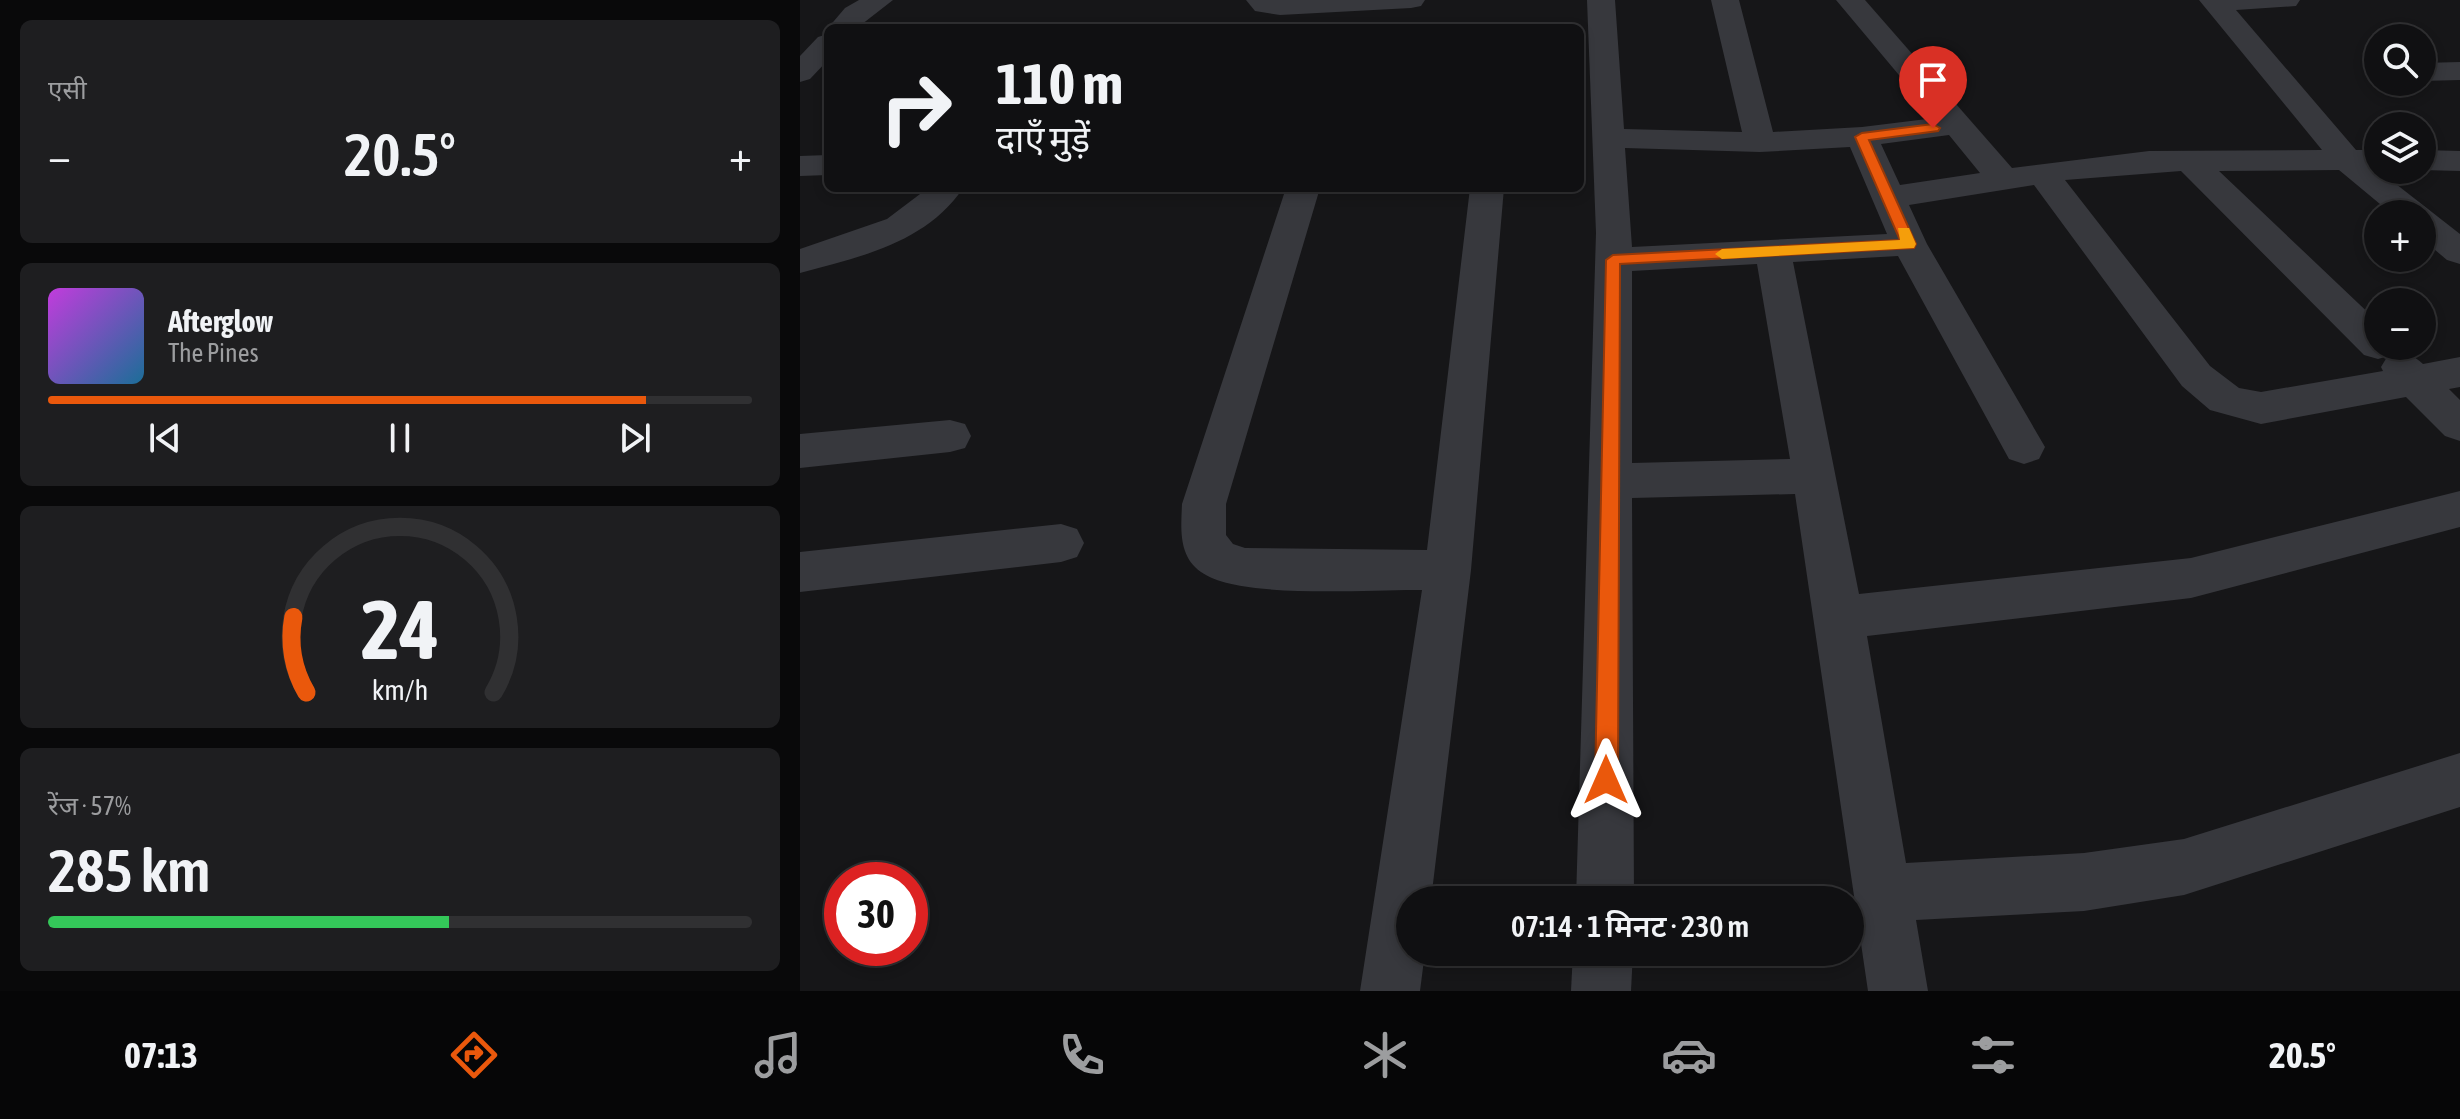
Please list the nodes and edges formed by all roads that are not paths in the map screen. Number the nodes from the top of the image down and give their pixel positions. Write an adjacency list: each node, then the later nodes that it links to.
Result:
1 (879, 0): 9 (street)
2 (1260, 0): 3 (street)
3 (1411, 0)
4 (1601, 0): 17 (street)
5 (1725, 0): 16 (street)
6 (1850, 0): 14 (street)
7 (2286, 0): 8 (street)
8 (2214, 1): 18 (street)
9 (846, 24)
10 (824, 47): 13 (street)
11 (2460, 71): 12 (street)
12 (2436, 72)
13 (800, 73)
14 (1957, 125): 15 (street); 25 (street)
15 (1862, 137): 16 (street); 29 (street)
16 (1760, 142): 17 (street)
17 (1600, 147): 35 (street)
18 (2362, 159): 19 (street); 30 (street)
19 (2189, 160): 24 (street); 37 (street)
20 (2436, 160): 21 (street)
21 (2460, 161)
22 (824, 165): 23 (street)
23 (800, 166)
24 (2043, 174): 25 (street); 40 (street)
25 (2004, 180): 29 (street)
26 (944, 192): 36 (street)
27 (1302, 192): 49 (street)
28 (1487, 192): 49 (street)
29 (1889, 197): 32 (street)
30 (2400, 200)
31 (2436, 232): 34 (street)
32 (1909, 244): 33 (street); 43 (street)
33 (1773, 251): 35 (street); 45 (street)
34 (2460, 252)
35 (1613, 260): 46 (street)
36 (800, 261)
37 (2364, 330)
38 (2394, 360): 40 (street)
39 (2460, 372): 40 (street)
40 (2416, 382): 41 (street)
41 (2460, 425)
42 (950, 436): 44 (street)
43 (2024, 447)
44 (800, 451)
45 (1814, 476): 46 (street); 51 (street)
46 (1609, 481): 53 (street)
47 (2460, 509): 51 (street)
48 (1061, 543): 50 (street)
49 (1448, 570): 56 (street)
50 (800, 572)
51 (1840, 618): 54 (street)
52 (2460, 780): 54 (street)
53 (1605, 886)
54 (1882, 893): 58 (street)
55 (1602, 966): 57 (street)
56 (1390, 991)
57 (1601, 991)
58 (1898, 991)

